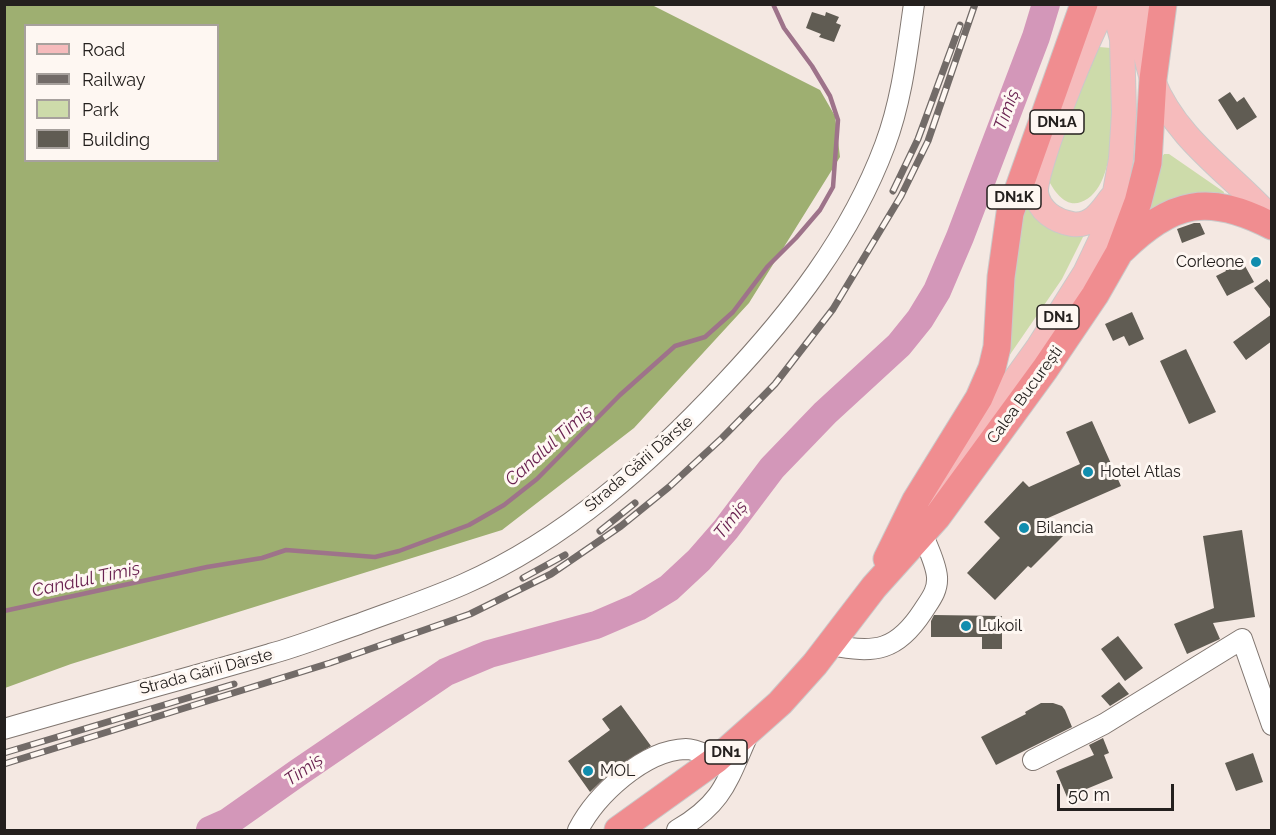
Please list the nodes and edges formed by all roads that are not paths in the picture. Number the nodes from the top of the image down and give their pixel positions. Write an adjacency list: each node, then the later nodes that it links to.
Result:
1 (914, 4): 16 (street, Strada Gării Dârste)
2 (1084, 4): 13 (highway, DN1K)
3 (1107, 4): 8 (main road, DN1A)
4 (1113, 4): 8 (main road, Calea București / DN1)
5 (1163, 4): 7 (highway)
6 (1137, 5): 7 (main road, Calea București / DN1)
7 (1153, 79): 9 (main road); 11 (highway, Calea București / DN1)
8 (1115, 192): 13 (main road, Calea București / DN1)
9 (1272, 219)
10 (1272, 226): 11 (highway)
11 (1119, 253): 12 (highway, Calea București / DN1)
12 (922, 533): 13 (highway, Calea București / DN1); 14 (street)
13 (874, 587): 14 (highway, Calea București / DN1)
14 (831, 645): 17 (highway, Calea București / DN1)
15 (1272, 725): 19 (street)
16 (4, 729)
17 (749, 732): 18 (highway, Calea București / DN1); 22 (street)
18 (717, 759): 20 (street); 21 (highway, Calea București / DN1)
19 (1033, 760)
20 (578, 831)
21 (618, 831)
22 (677, 831)

